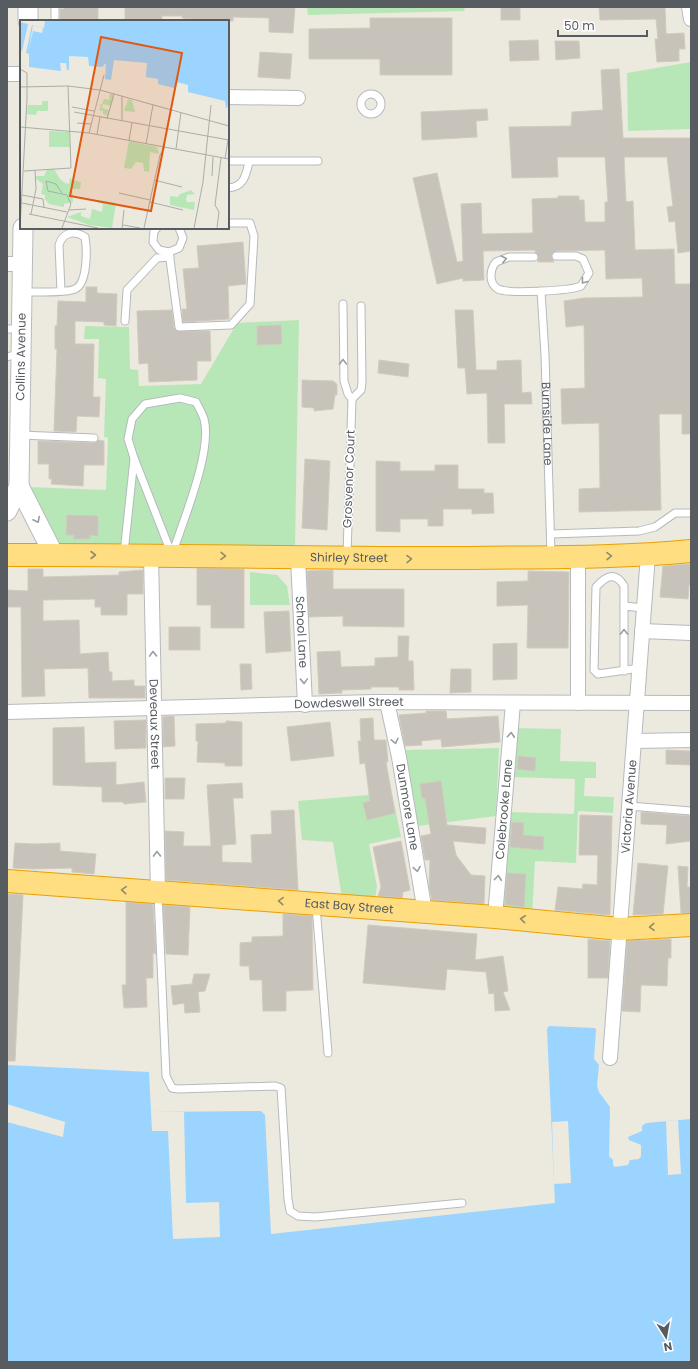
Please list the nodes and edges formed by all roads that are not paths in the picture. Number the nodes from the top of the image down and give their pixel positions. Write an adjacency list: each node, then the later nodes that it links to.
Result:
1 (28, 7): 5 (street)
2 (55, 7): 6 (lane)
3 (688, 7): 4 (street)
4 (691, 19)
5 (28, 20)
6 (55, 20)
7 (7, 74): 8 (street)
8 (20, 74)
9 (229, 97): 10 (street)
10 (298, 98)
11 (229, 161): 13 (lane)
12 (318, 161): 13 (lane)
13 (249, 162): 14 (lane)
14 (229, 188)
15 (229, 223): 19 (lane)
16 (23, 229): 22 (street, Collins Avenue)
17 (156, 229): 19 (lane)
18 (179, 229): 19 (lane)
19 (170, 255): 28 (lane)
20 (556, 256): 24 (lane, one-way to 24)
21 (534, 257): 24 (lane, one-way to 21)
22 (14, 264): 25 (street, Collins Avenue)
23 (61, 291): 23 (lane); 25 (lane)
24 (541, 291): 38 (lane, Burnside Lane)
25 (21, 292): 29 (street, Collins Avenue)
26 (343, 304): 31 (lane, one-way to 26)
27 (361, 306): 31 (lane)
28 (125, 321)
29 (14, 329): 30 (street, Collins Avenue)
30 (14, 355): 32 (street, Collins Avenue)
31 (352, 399): 48 (lane, Grosvenor Court)
32 (20, 435): 33 (lane); 35 (street, Collins Avenue)
33 (94, 438)
34 (134, 458): 42 (lane); 43 (lane); 43 (lane)
35 (19, 486): 36 (street, Collins Avenue); 41 (street, Collins Avenue, one-way to 41)
36 (7, 511)
37 (691, 512): 38 (lane)
38 (550, 534): 47 (lane, Burnside Lane)
39 (691, 551): 44 (highway, Shirley Street)
40 (7, 555): 41 (highway, Shirley Street)
41 (54, 555): 42 (highway, Shirley Street, one-way to 42)
42 (124, 555): 43 (highway, Shirley Street)
43 (162, 555): 46 (highway, Shirley Street, one-way to 46); 61 (street, Deveaux Street, one-way to 43)
44 (648, 555): 45 (highway, Shirley Street, one-way to 44); 50 (street, Victoria Avenue)
45 (578, 557): 47 (highway, Shirley Street); 58 (street)
46 (298, 558): 48 (highway, Shirley Street); 60 (street, School Lane, one-way to 60)
47 (551, 558): 48 (highway, Shirley Street, one-way to 47)
48 (347, 559)
49 (624, 606): 50 (lane); 54 (lane, one-way to 49); 54 (lane)
50 (644, 608): 51 (street, Victoria Avenue)
51 (642, 631): 52 (street); 53 (street, Victoria Avenue)
52 (691, 633)
53 (640, 668): 54 (lane); 57 (street, Victoria Avenue)
54 (624, 671)
55 (387, 702): 56 (street, Dowdeswell Street); 60 (street, Dowdeswell Street); 70 (street, Dunmore Lane, one-way to 70)
56 (514, 702): 58 (street, Dowdeswell Street); 71 (street, Colebrooke Lane, one-way to 56)
57 (637, 702): 58 (street, Dowdeswell Street); 59 (street, Dowdeswell Street); 64 (street, Victoria Avenue)
58 (578, 703)
59 (691, 703)
60 (305, 705): 61 (street, Dowdeswell Street)
61 (154, 707): 62 (street, Dowdeswell Street); 68 (street, Deveaux Street, one-way to 61)
62 (7, 712)
63 (691, 740): 64 (street)
64 (634, 741): 65 (street, Victoria Avenue)
65 (629, 806): 66 (lane); 73 (street, Victoria Avenue)
66 (691, 811)
67 (7, 881): 68 (highway, East Bay Street, one-way to 67)
68 (158, 893): 69 (highway, East Bay Street, one-way to 68); 76 (lane)
69 (316, 904): 70 (highway, East Bay Street); 74 (lane)
70 (425, 912): 71 (highway, East Bay Street)
71 (495, 917): 73 (highway, East Bay Street, one-way to 71)
72 (691, 925): 73 (highway, East Bay Street, one-way to 73)
73 (620, 929): 75 (street, Victoria Avenue)
74 (328, 1053)
75 (610, 1058)
76 (462, 1203)

